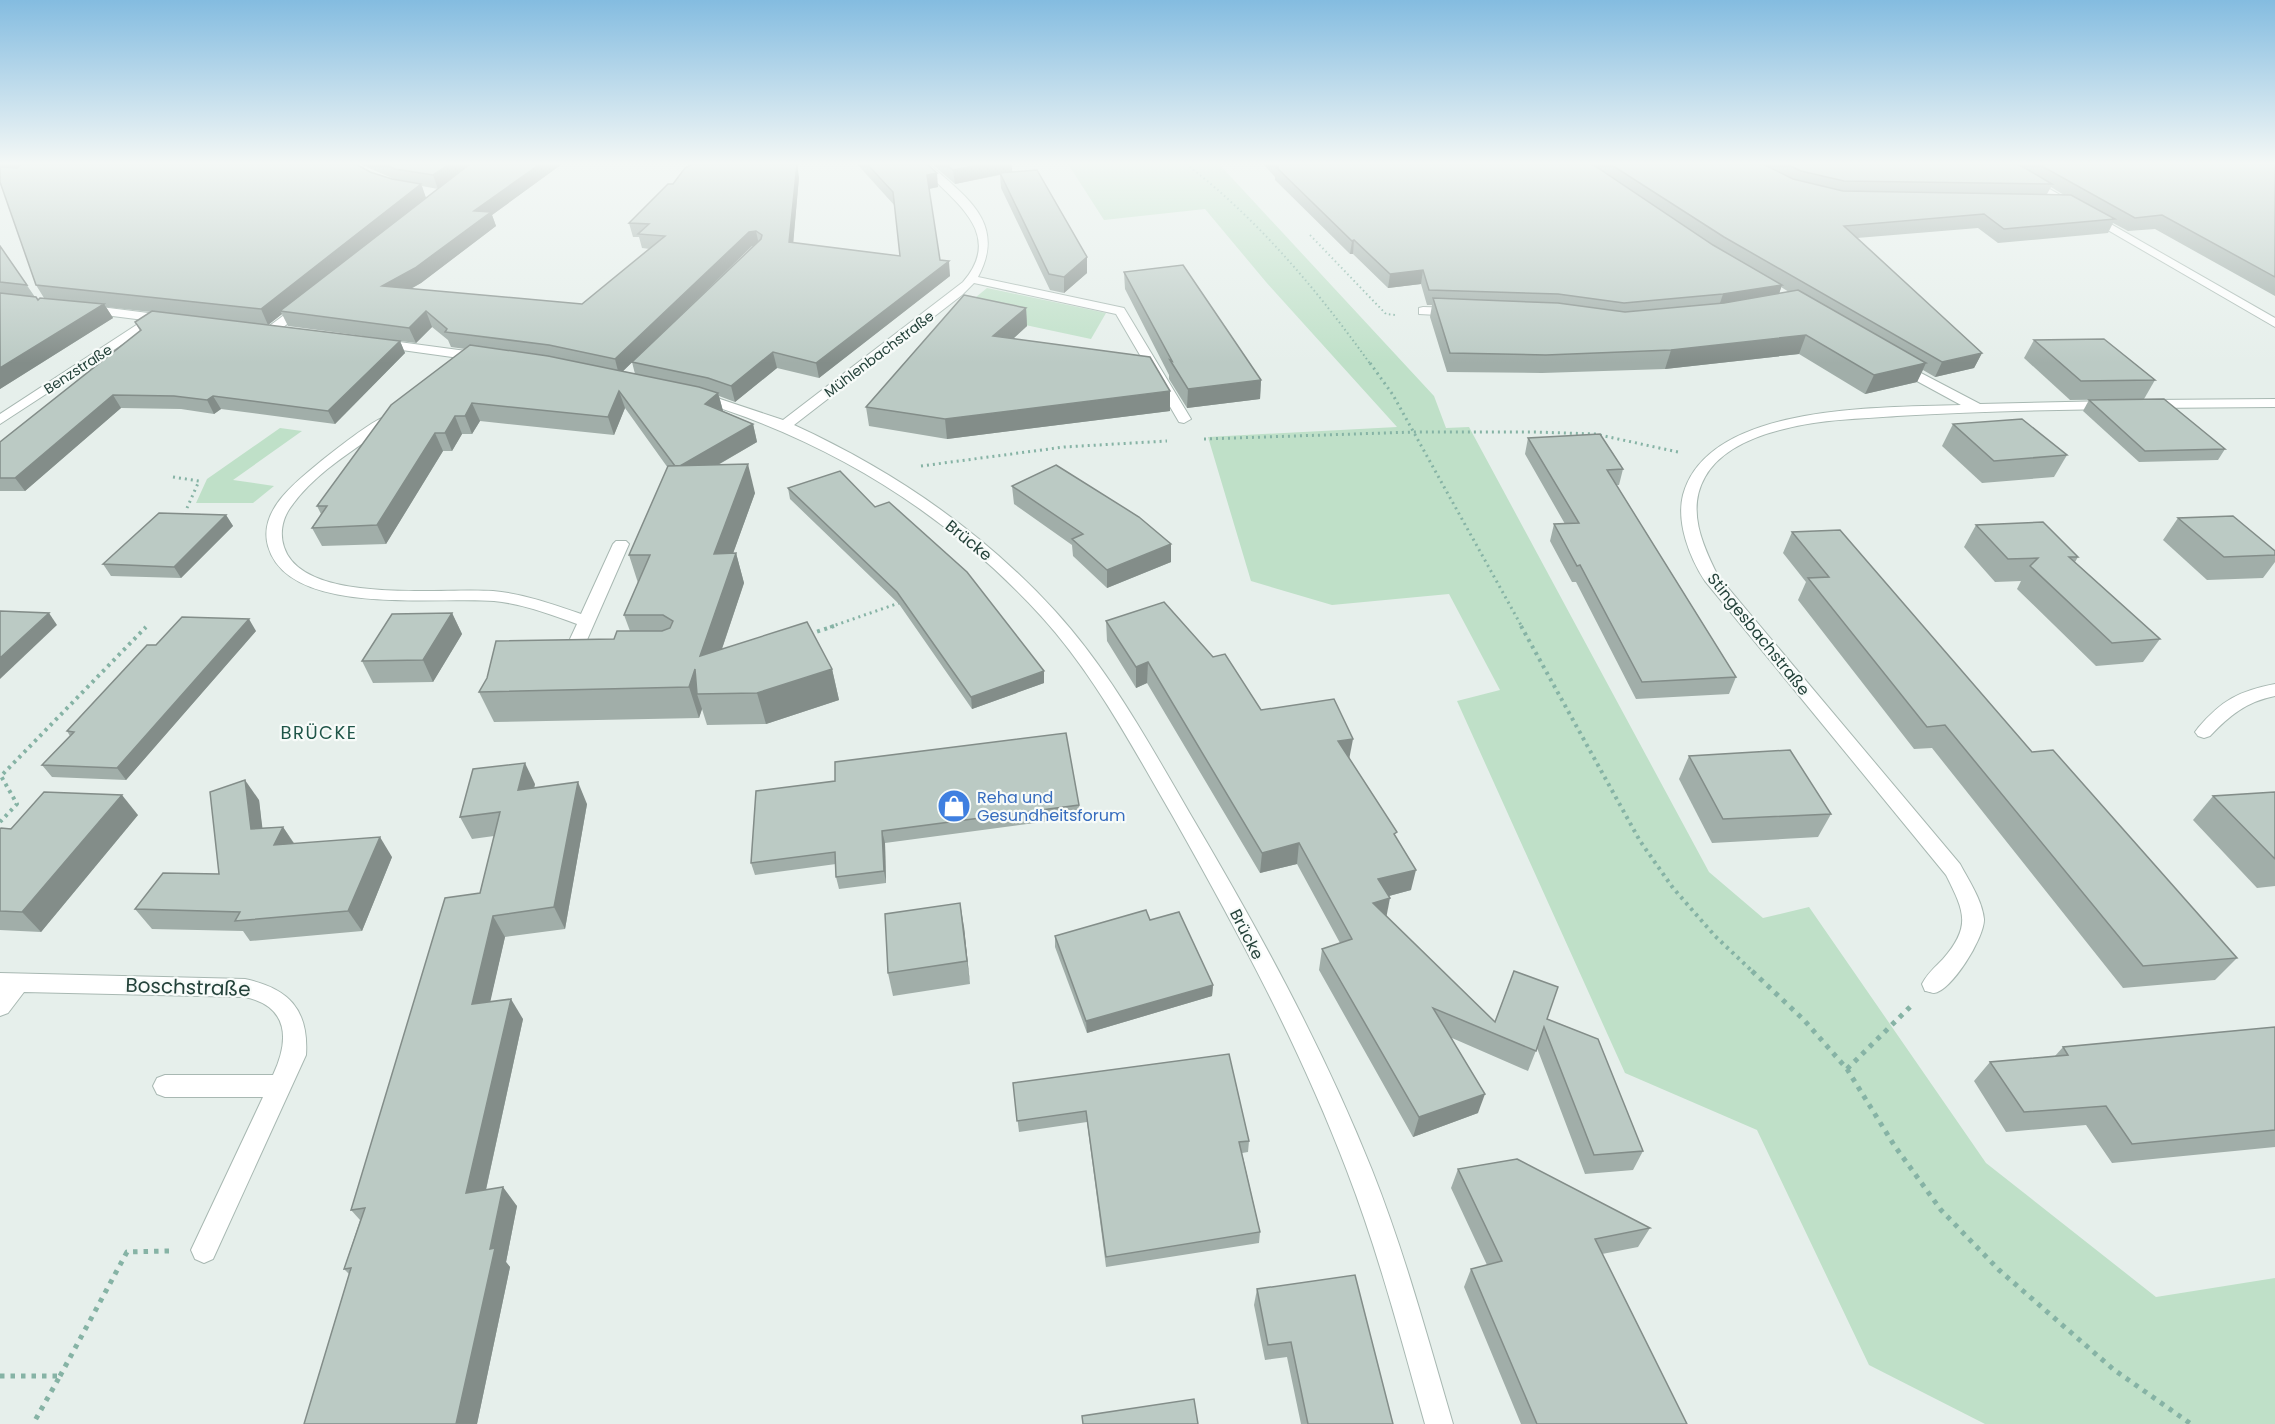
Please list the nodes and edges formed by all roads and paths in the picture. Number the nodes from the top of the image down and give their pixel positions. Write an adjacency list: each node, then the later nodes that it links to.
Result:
1 (983, 230): 5 (street, Mühlenbachstraße)
2 (1260, 230): 26 (path)
3 (2115, 230): 12 (street)
4 (1310, 235): 8 (path)
5 (972, 279): 23 (street); 25 (street, Mühlenbachstraße)
6 (316, 295): 13 (street)
7 (74, 307): 10 (street)
8 (1423, 312): 9 (street)
9 (1470, 313)
10 (156, 318): 11 (street); 24 (street, Benzstraße)
11 (179, 320)
12 (2275, 323)
13 (293, 333)
14 (359, 341): 15 (street)
15 (473, 356): 17 (street); 18 (street)
16 (1886, 358): 21 (street)
17 (496, 359)
18 (454, 370)
19 (686, 394): 25 (street, Brücke)
20 (2275, 403): 21 (street, Stingesbachstraße)
21 (1975, 407): 29 (street, Stingesbachstraße)
22 (399, 412): 35 (street)
23 (1184, 419)
24 (0, 420)
25 (784, 426): 31 (street, Brücke)
26 (1414, 432): 27 (path); 29 (path); 45 (path)
27 (1193, 439)
28 (1170, 441): 31 (path)
29 (1712, 459): 43 (street, Stingesbachstraße)
30 (173, 477): 32 (path)
31 (887, 481): 52 (street, Brücke)
32 (187, 508)
33 (621, 544): 35 (street)
34 (904, 602): 37 (path)
35 (586, 622): 38 (street)
36 (146, 627): 41 (path)
37 (802, 637)
38 (594, 654)
39 (2275, 690): 40 (street)
40 (2204, 732)
41 (0, 822)
42 (9, 982): 44 (street); 47 (street, Boschstraße)
43 (1933, 984): 45 (path)
44 (0, 1006)
45 (1847, 1069): 53 (path)
46 (165, 1086): 47 (street)
47 (280, 1086): 48 (street, Boschstraße)
48 (204, 1250): 50 (path)
49 (0, 1376): 50 (path)
50 (60, 1376): 51 (path)
51 (33, 1424)
52 (1439, 1424)
53 (2191, 1424)

